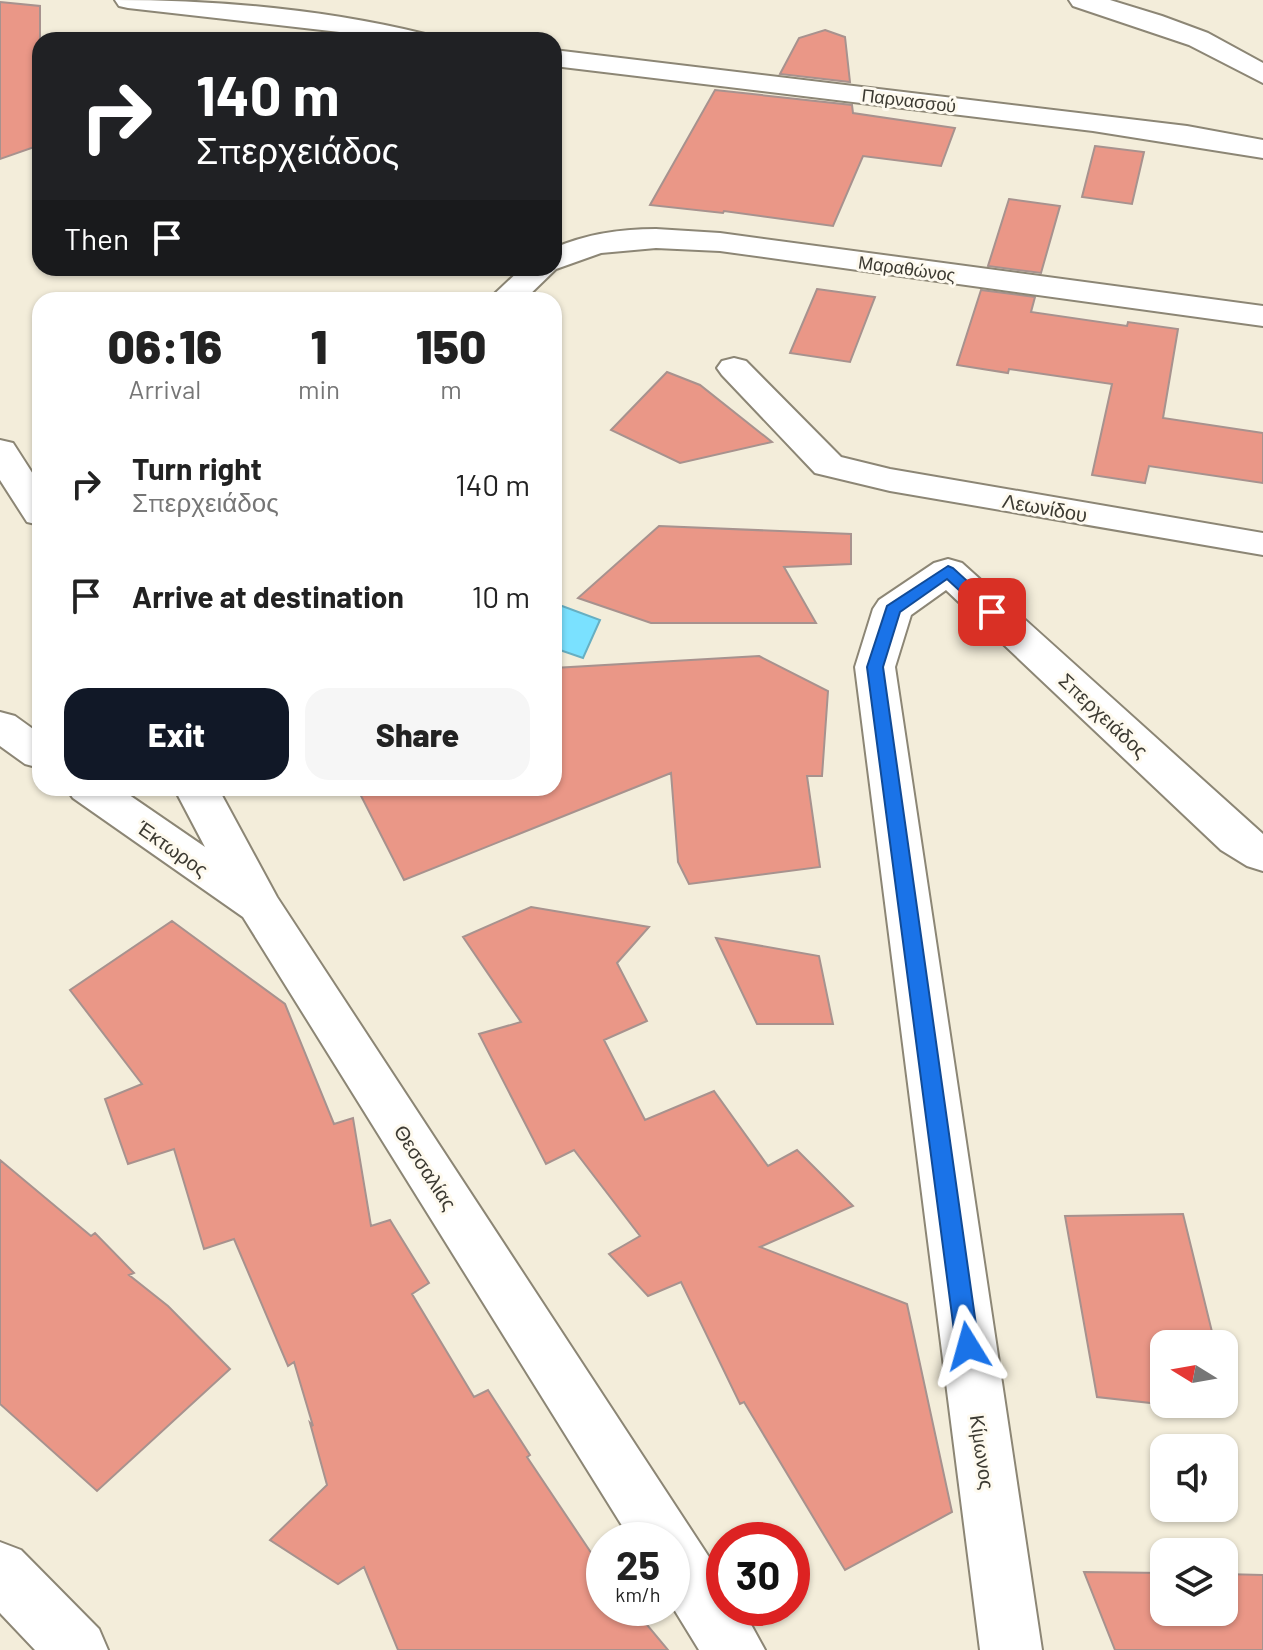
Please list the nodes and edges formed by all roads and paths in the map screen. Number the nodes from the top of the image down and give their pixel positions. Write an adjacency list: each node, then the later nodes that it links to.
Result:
1 (128, 0): 5 (street)
2 (302, 0): 6 (street)
3 (1082, 0): 8 (street)
4 (1172, 0): 8 (street)
5 (191, 3): 6 (street)
6 (357, 26): 7 (street)
7 (382, 32)
8 (1198, 38): 10 (street)
9 (562, 59): 11 (street, Παρνασσού)
10 (1263, 75)
11 (1263, 149)
12 (562, 256): 15 (street, Μαραθώνος)
13 (532, 276): 14 (street)
14 (513, 292)
15 (1263, 316)
16 (734, 368): 19 (street, Λεωνίδου)
17 (0, 451): 18 (street)
18 (32, 501)
19 (1263, 544)
20 (948, 571): 25 (street, Σπερχειάδος); 32 (street, Κίμωνος)
21 (0, 726): 22 (street)
22 (32, 748)
23 (100, 796): 26 (street, Έκτωρος)
24 (200, 796): 26 (street, Θεσσαλίας)
25 (1263, 855)
26 (259, 906): 27 (street, Θεσσαλίας)
27 (653, 1522)
28 (0, 1570): 30 (street)
29 (690, 1580): 31 (street)
30 (77, 1650)
31 (734, 1650)
32 (1011, 1650)

